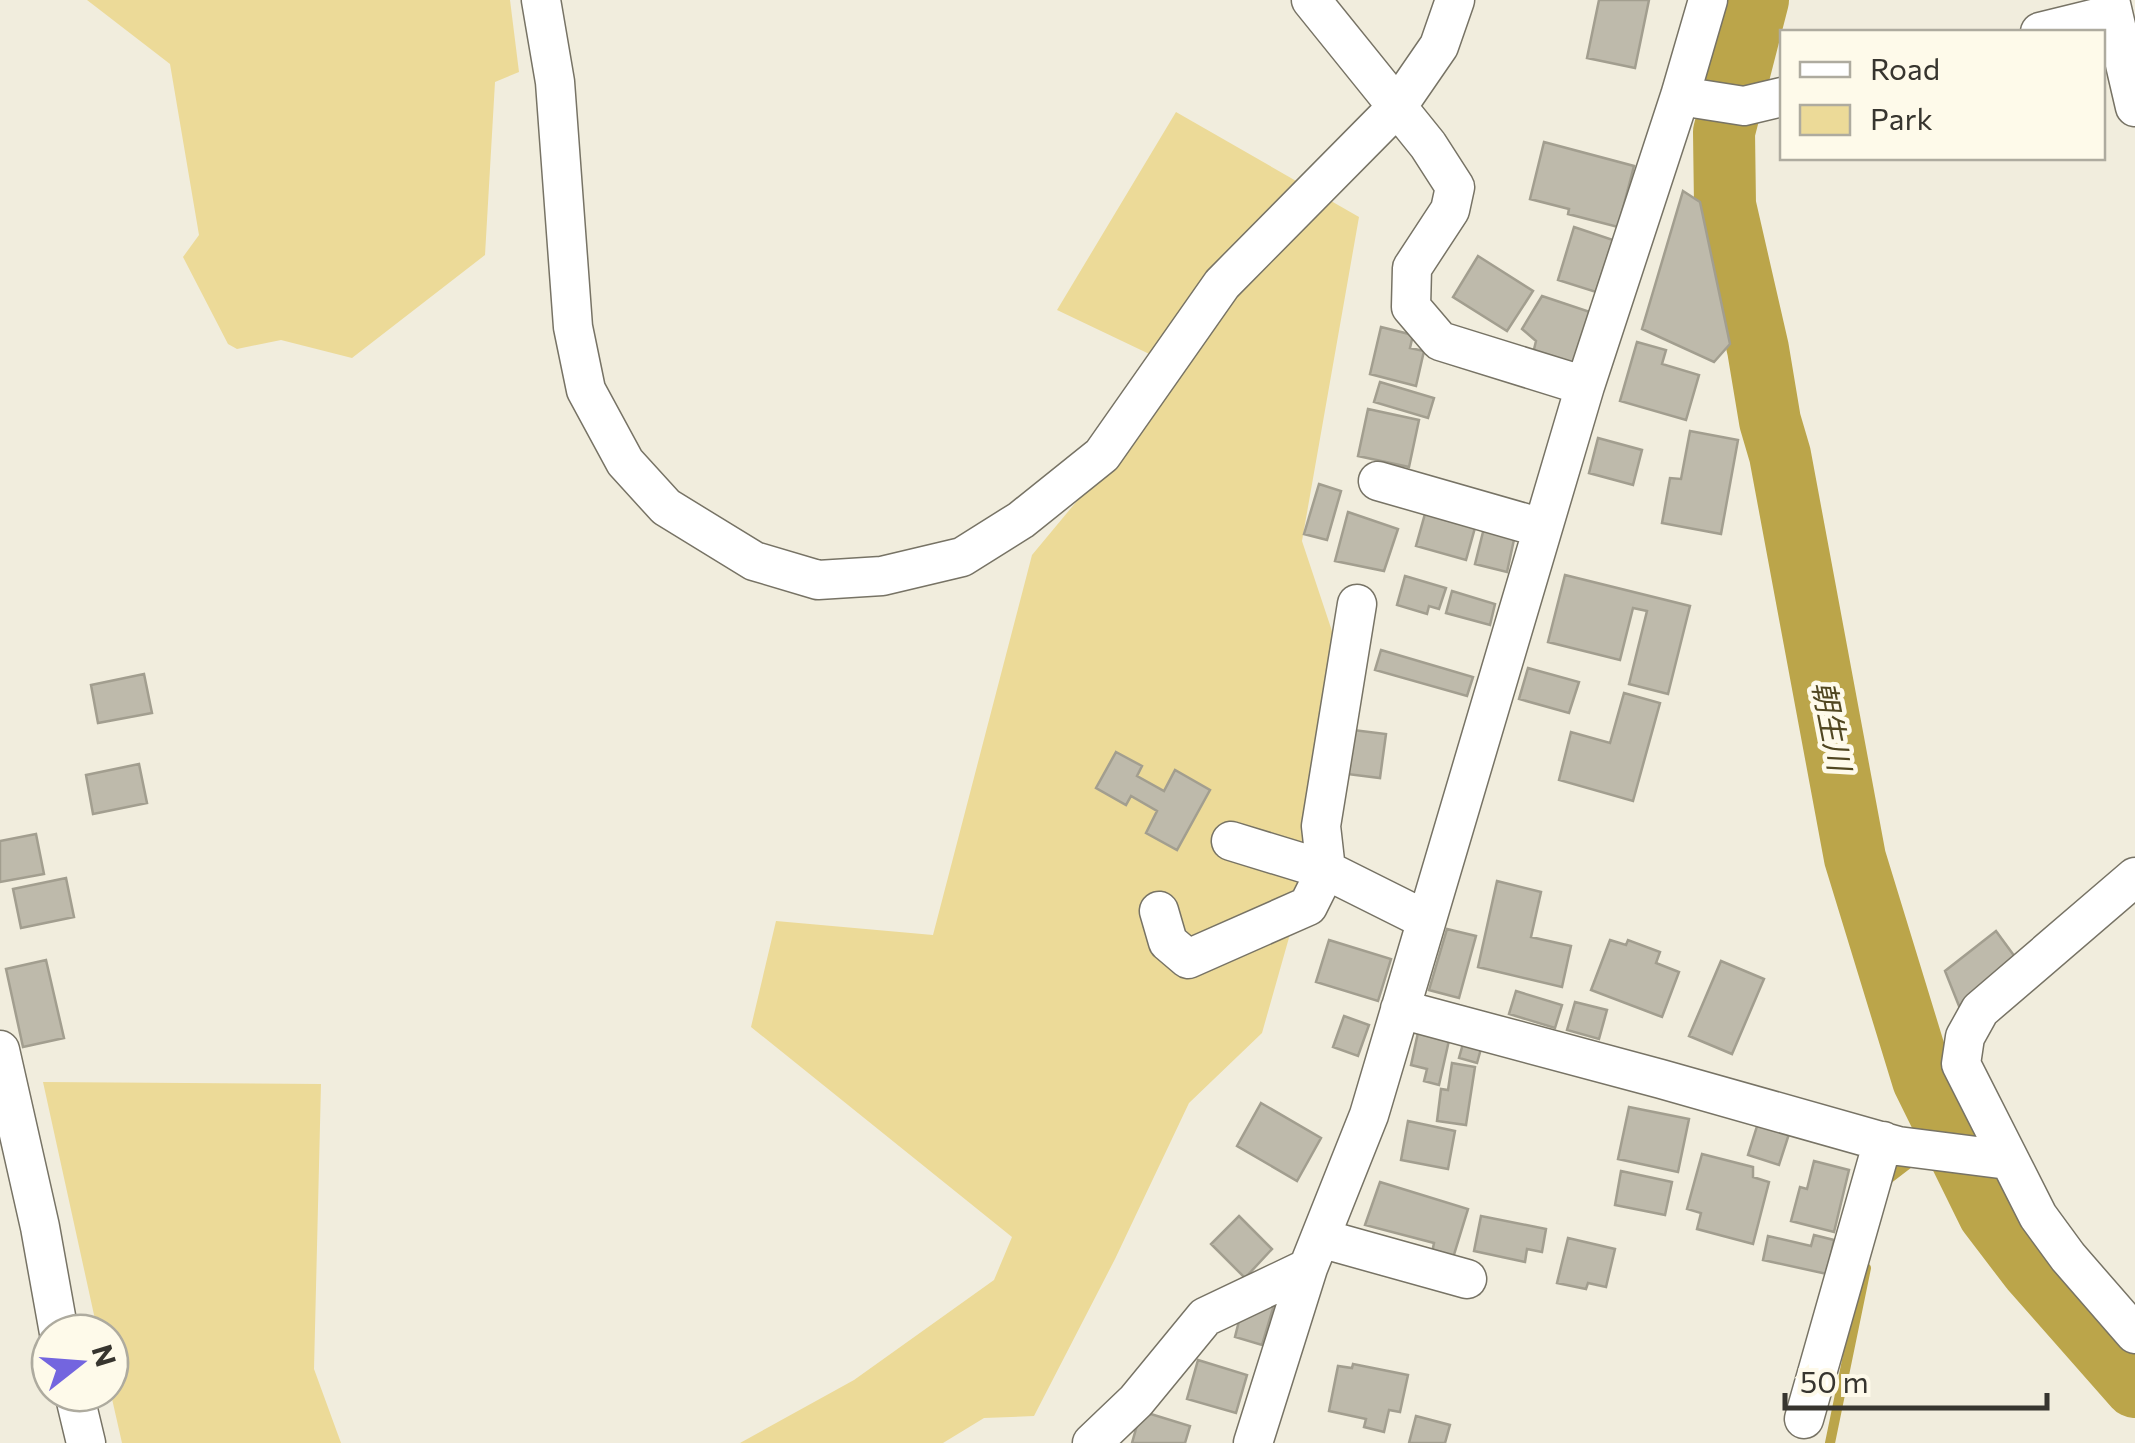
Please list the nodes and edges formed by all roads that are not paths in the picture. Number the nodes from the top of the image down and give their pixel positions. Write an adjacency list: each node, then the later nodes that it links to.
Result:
1 (541, 0): 9 (street)
2 (1311, 0): 9 (street)
3 (1454, 0): 9 (street)
4 (1708, 0): 8 (street)
5 (2112, 7): 6 (street); 10 (street)
6 (2046, 30)
7 (1780, 96): 8 (street)
8 (1714, 101): 11 (street)
9 (1397, 107): 11 (street)
10 (2135, 108)
11 (1584, 386): 13 (street)
12 (1378, 481): 13 (street)
13 (1542, 528): 19 (street)
14 (1357, 604): 16 (street)
15 (1232, 842): 16 (street)
16 (1326, 870): 18 (street); 19 (street)
17 (2135, 877): 23 (street)
18 (1159, 911)
19 (1426, 920): 20 (street)
20 (1400, 1010): 22 (street); 24 (street)
21 (0, 1050): 26 (street)
22 (1890, 1144): 23 (street); 29 (street)
23 (2008, 1160): 27 (street)
24 (1314, 1253): 25 (street); 31 (street); 32 (street)
25 (1467, 1279)
26 (56, 1313)
27 (2135, 1334)
28 (79, 1413): 30 (street)
29 (1804, 1419)
30 (86, 1443)
31 (1092, 1443)
32 (1253, 1443)

